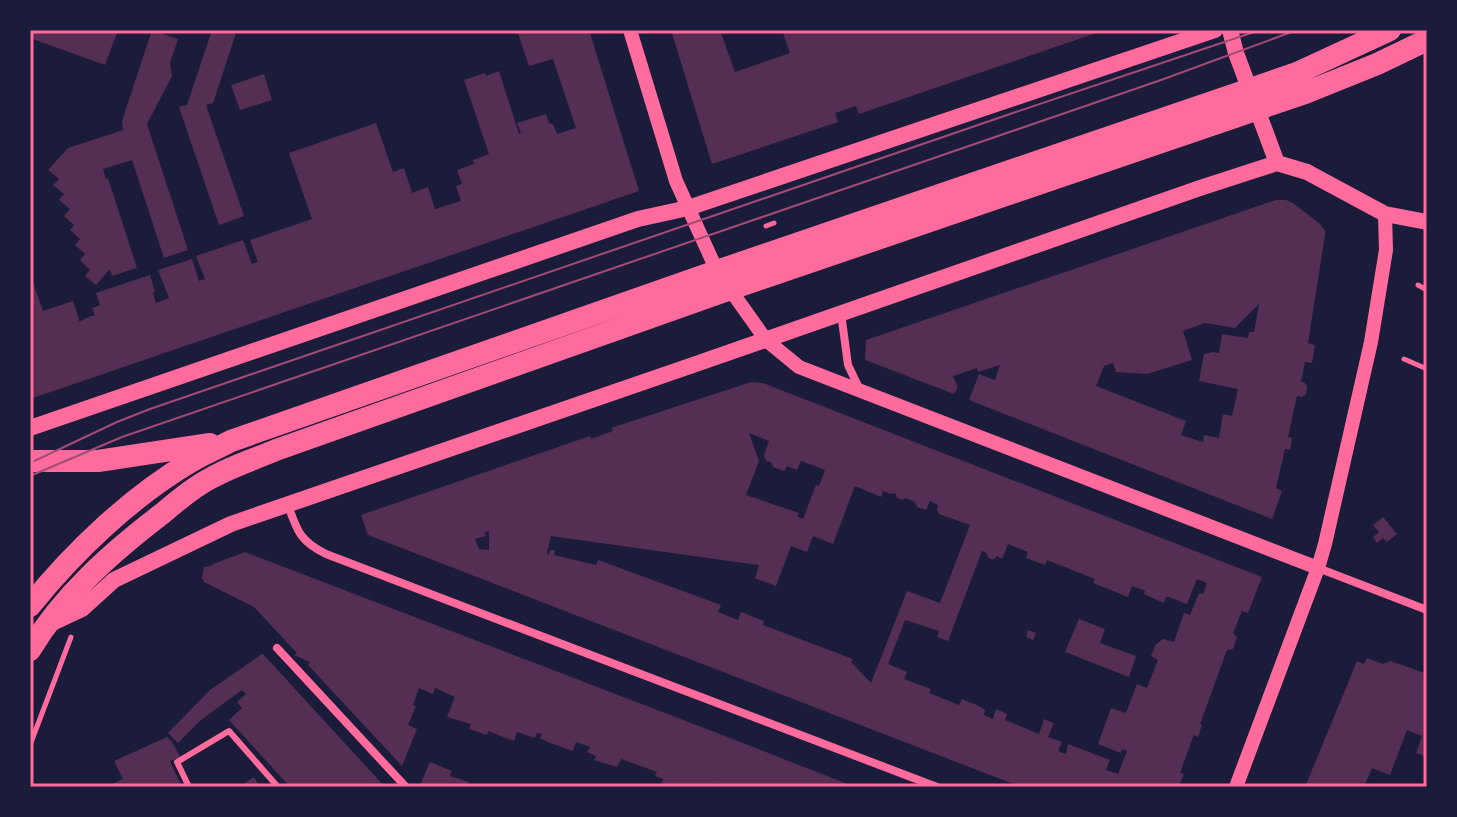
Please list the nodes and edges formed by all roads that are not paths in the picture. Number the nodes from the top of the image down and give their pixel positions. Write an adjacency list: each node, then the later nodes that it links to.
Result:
1 (630, 30): 8 (street)
2 (1215, 30): 8 (main road)
3 (1230, 30): 6 (main road)
4 (1390, 30): 6 (highway)
5 (1427, 40): 6 (highway)
6 (1253, 99): 7 (main road); 11 (highway); 12 (highway)
7 (1277, 163): 9 (main road); 13 (main road)
8 (688, 208): 11 (street); 16 (main road)
9 (1385, 214): 10 (main road); 20 (street)
10 (1427, 222)
11 (717, 271): 12 (street); 17 (highway)
12 (731, 289): 14 (street); 23 (highway)
13 (841, 312): 14 (main road); 15 (street)
14 (766, 340): 15 (street); 19 (main road)
15 (859, 389): 20 (street)
16 (30, 428)
17 (231, 441): 18 (highway); 21 (highway)
18 (30, 461)
19 (288, 503): 23 (main road); 29 (street)
20 (1318, 568): 22 (street); 30 (street)
21 (30, 606)
22 (1427, 610)
23 (37, 629): 25 (highway)
24 (277, 648): 28 (street)
25 (30, 650)
26 (189, 787): 27 (lane)
27 (278, 787)
28 (406, 787)
29 (937, 787)
30 (1236, 787)

